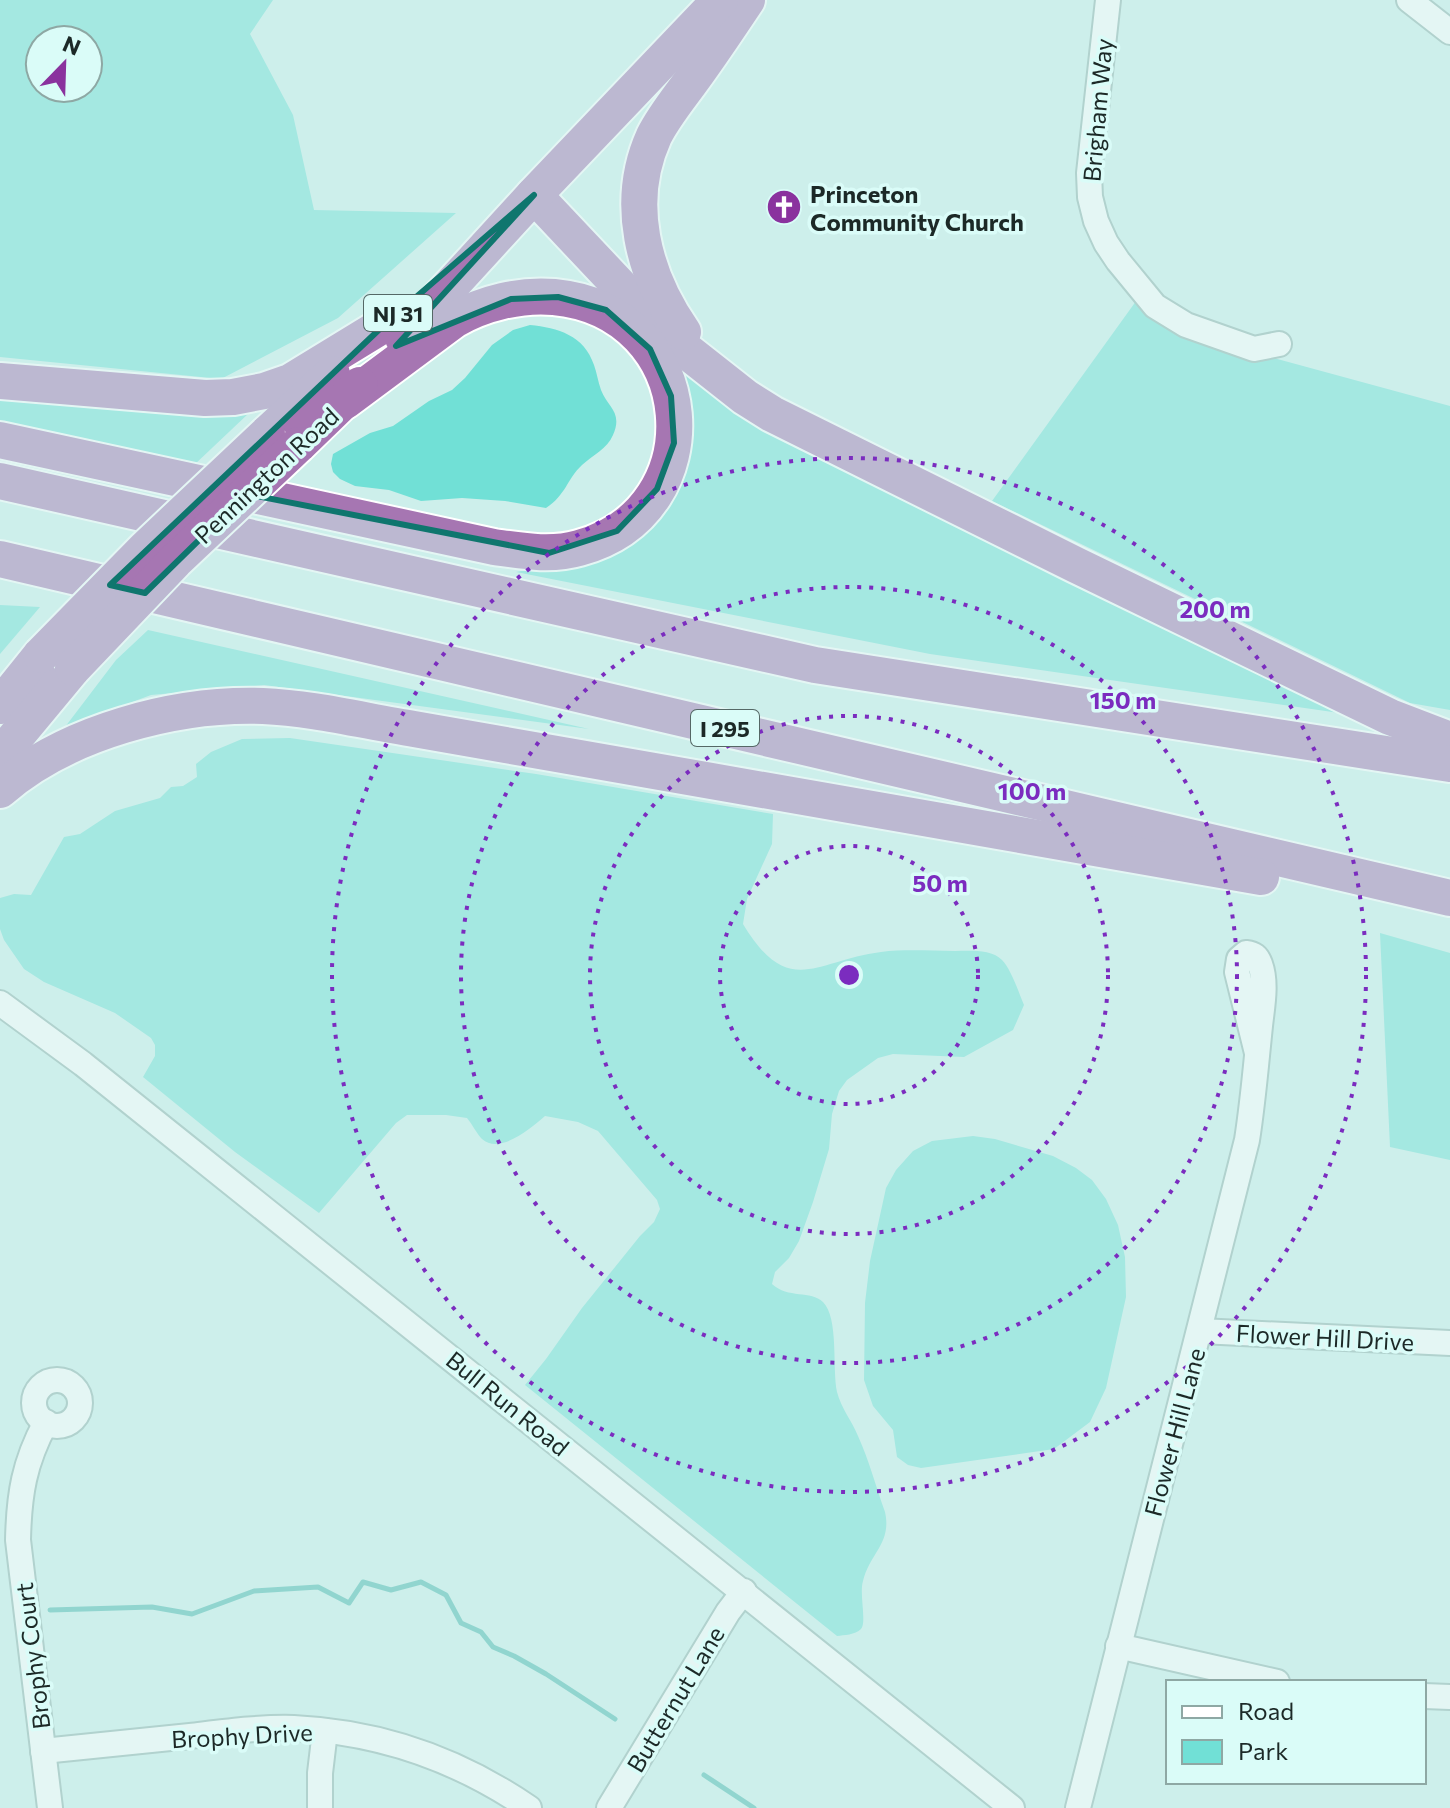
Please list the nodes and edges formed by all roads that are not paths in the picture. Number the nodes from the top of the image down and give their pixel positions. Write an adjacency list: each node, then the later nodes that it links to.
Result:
1 (720, 0): 6 (highway, Pennington Road / NJ 31)
2 (747, 0): 10 (highway)
3 (1108, 0): 8 (street, Brigham Way)
4 (1409, 0): 5 (street)
5 (1450, 32)
6 (534, 195): 7 (highway, Pennington Road / NJ 31); 10 (highway); 11 (highway, Pennington Road / NJ 31)
7 (385, 324): 9 (highway); 13 (highway, Pennington Road / NJ 31)
8 (1279, 344)
9 (0, 381)
10 (745, 397): 21 (highway)
11 (345, 401): 12 (highway); 13 (highway, Pennington Road / NJ 31)
12 (0, 440)
13 (283, 440): 18 (highway, Pennington Road / NJ 31, bridge)
14 (0, 481): 23 (highway)
15 (0, 559): 17 (highway, I 295)
16 (0, 579): 17 (highway)
17 (342, 638): 25 (highway, I 295)
18 (57, 662): 19 (highway); 20 (highway, Pennington Road / NJ 31); 22 (highway, Pennington Road / NJ 31)
19 (0, 693)
20 (0, 706)
21 (1450, 740)
22 (0, 756)
23 (1450, 764)
24 (0, 790): 26 (highway)
25 (1450, 898)
26 (1450, 913)
27 (0, 1003): 32 (street, Bull Run Road)
28 (1257, 1053): 29 (street, Flower Hill Lane)
29 (1200, 1331): 30 (street, Flower Hill Drive); 33 (street, Flower Hill Lane)
30 (1450, 1343)
31 (46, 1422): 38 (street, Brophy Court)
32 (744, 1591): 42 (street, Butternut Lane); 43 (street, Bull Run Road)
33 (1118, 1646): 34 (street); 44 (street, Flower Hill Lane)
34 (1268, 1680)
35 (1426, 1696): 36 (street)
36 (1450, 1697)
37 (325, 1731): 38 (street, Brophy Drive); 40 (street); 41 (street, Brophy Drive)
38 (43, 1751): 39 (street)
39 (50, 1808)
40 (320, 1808)
41 (529, 1808)
42 (609, 1808)
43 (1012, 1808)
44 (1078, 1808)

